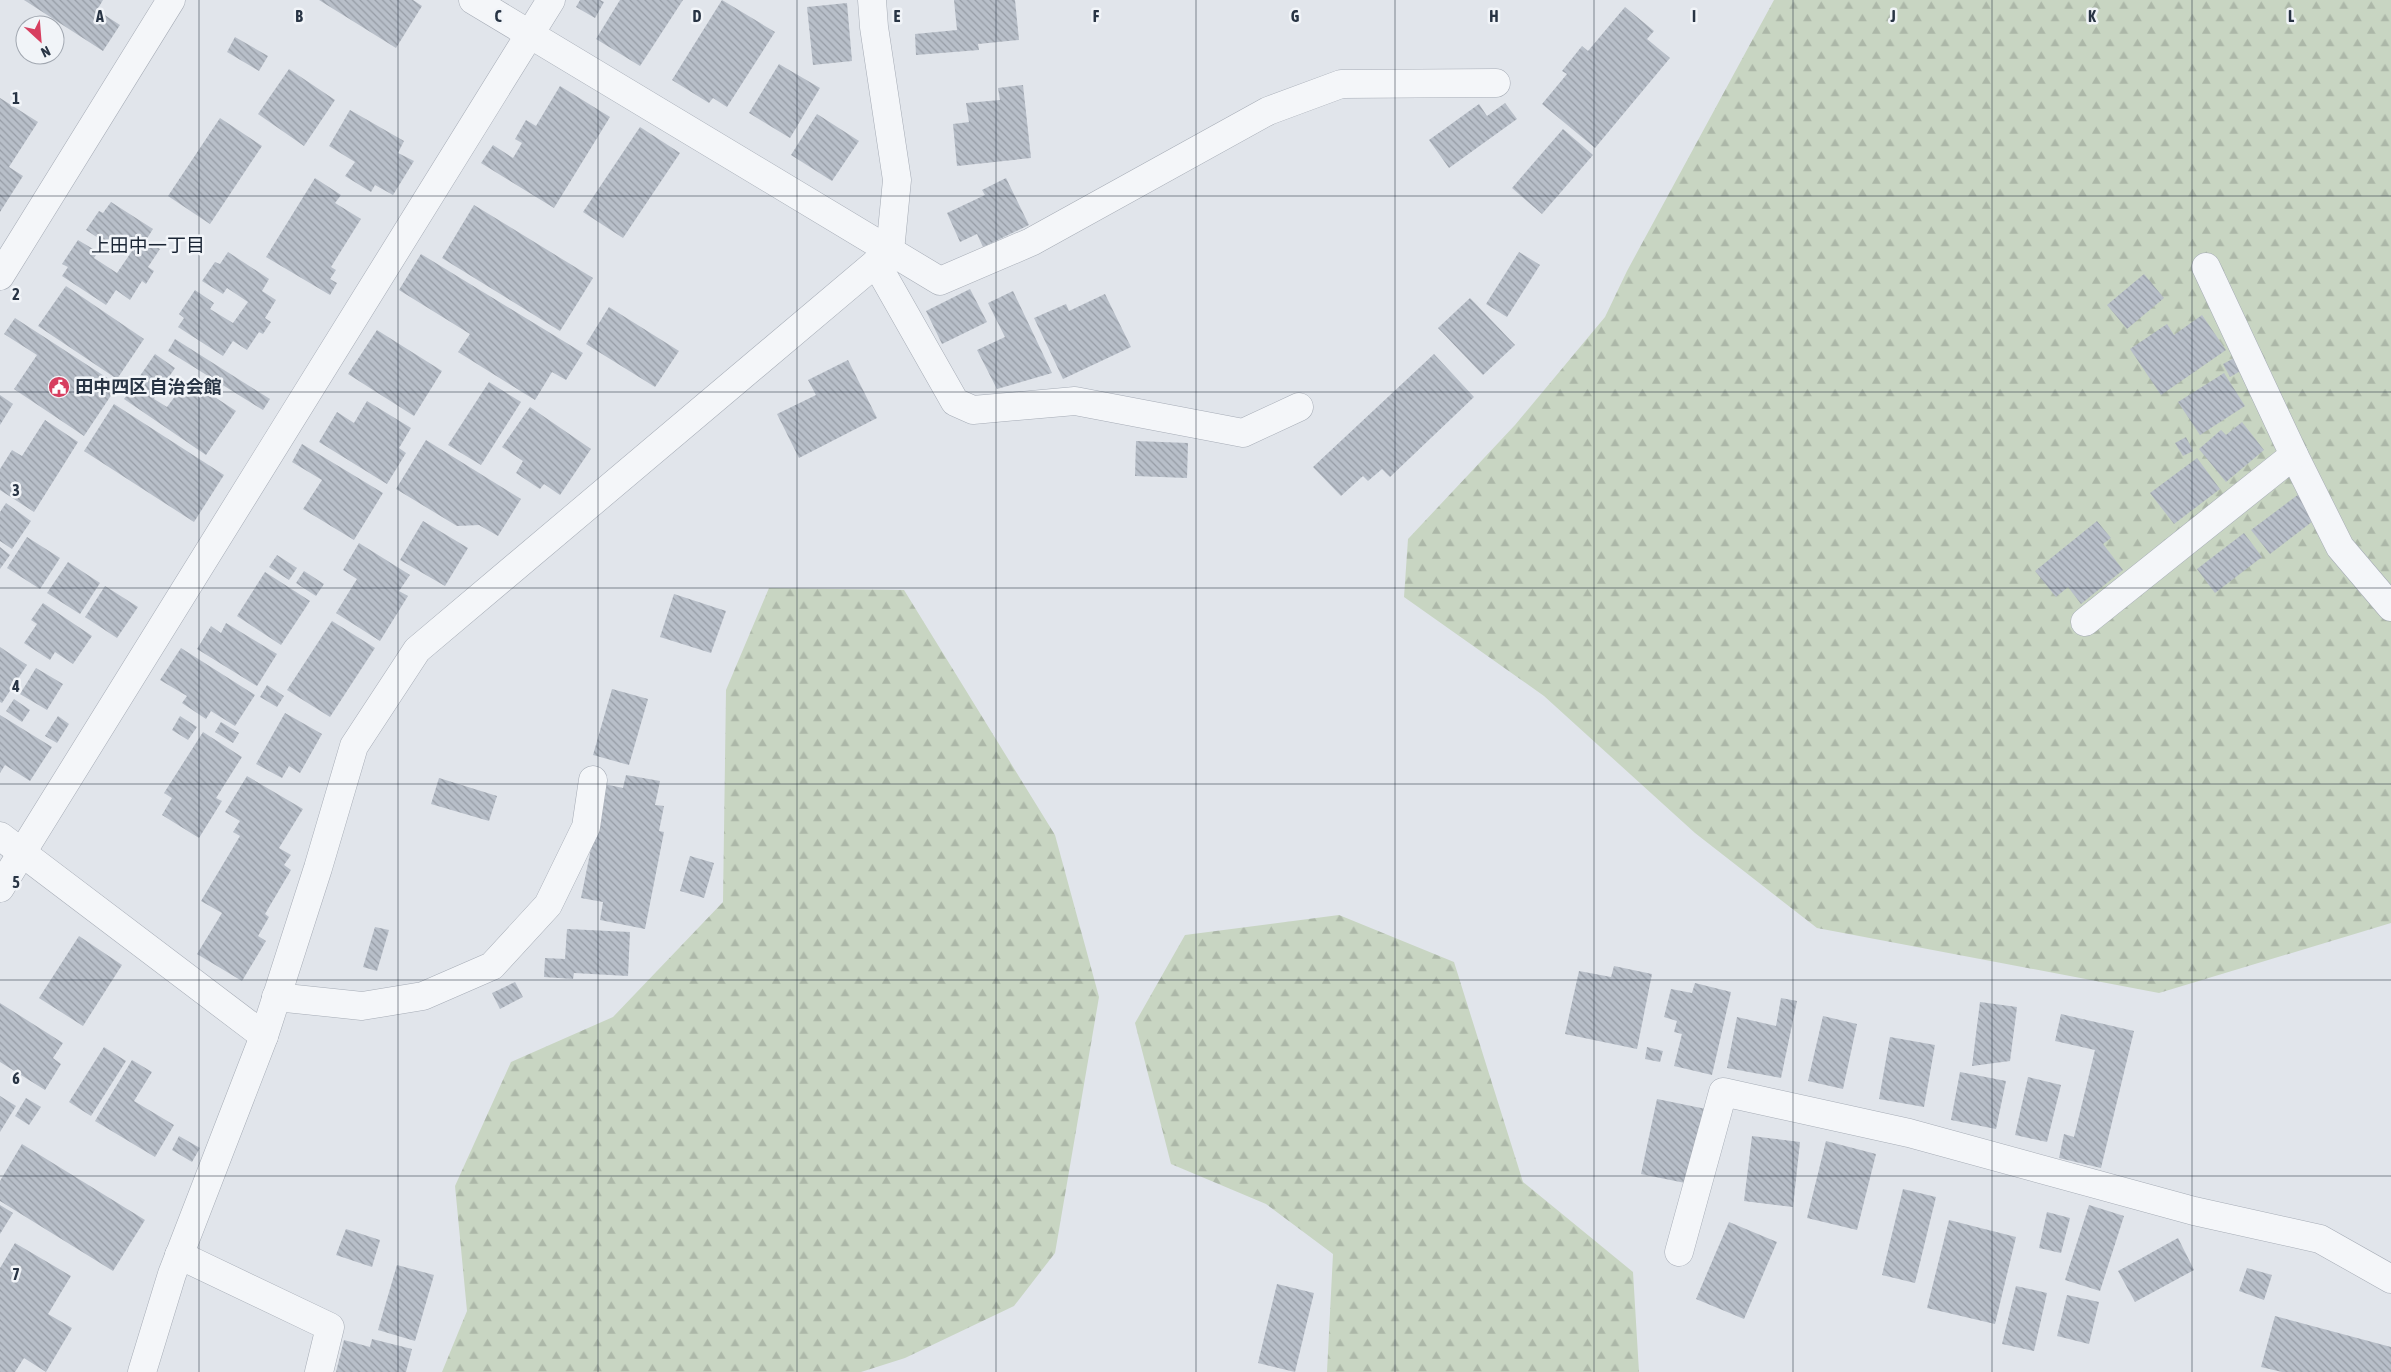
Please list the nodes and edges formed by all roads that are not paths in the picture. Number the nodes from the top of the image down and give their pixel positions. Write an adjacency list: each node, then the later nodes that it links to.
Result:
1 (171, 0): 9 (street)
2 (473, 0): 5 (street)
3 (551, 0): 5 (street)
4 (872, 0): 7 (street)
5 (531, 34): 7 (street); 16 (street)
6 (1496, 83): 7 (street)
7 (883, 257): 10 (street); 18 (street)
8 (2206, 267): 11 (street)
9 (0, 276)
10 (1299, 407)
11 (2294, 455): 12 (street); 13 (street)
12 (2391, 607)
13 (2085, 622)
14 (593, 780): 18 (street)
15 (0, 836): 16 (street)
16 (22, 853): 17 (street); 19 (street)
17 (0, 888)
18 (276, 997): 19 (street)
19 (264, 1036): 21 (street)
20 (1679, 1252): 22 (street)
21 (179, 1255): 23 (street); 24 (street)
22 (2391, 1279)
23 (142, 1372)
24 (320, 1372)

